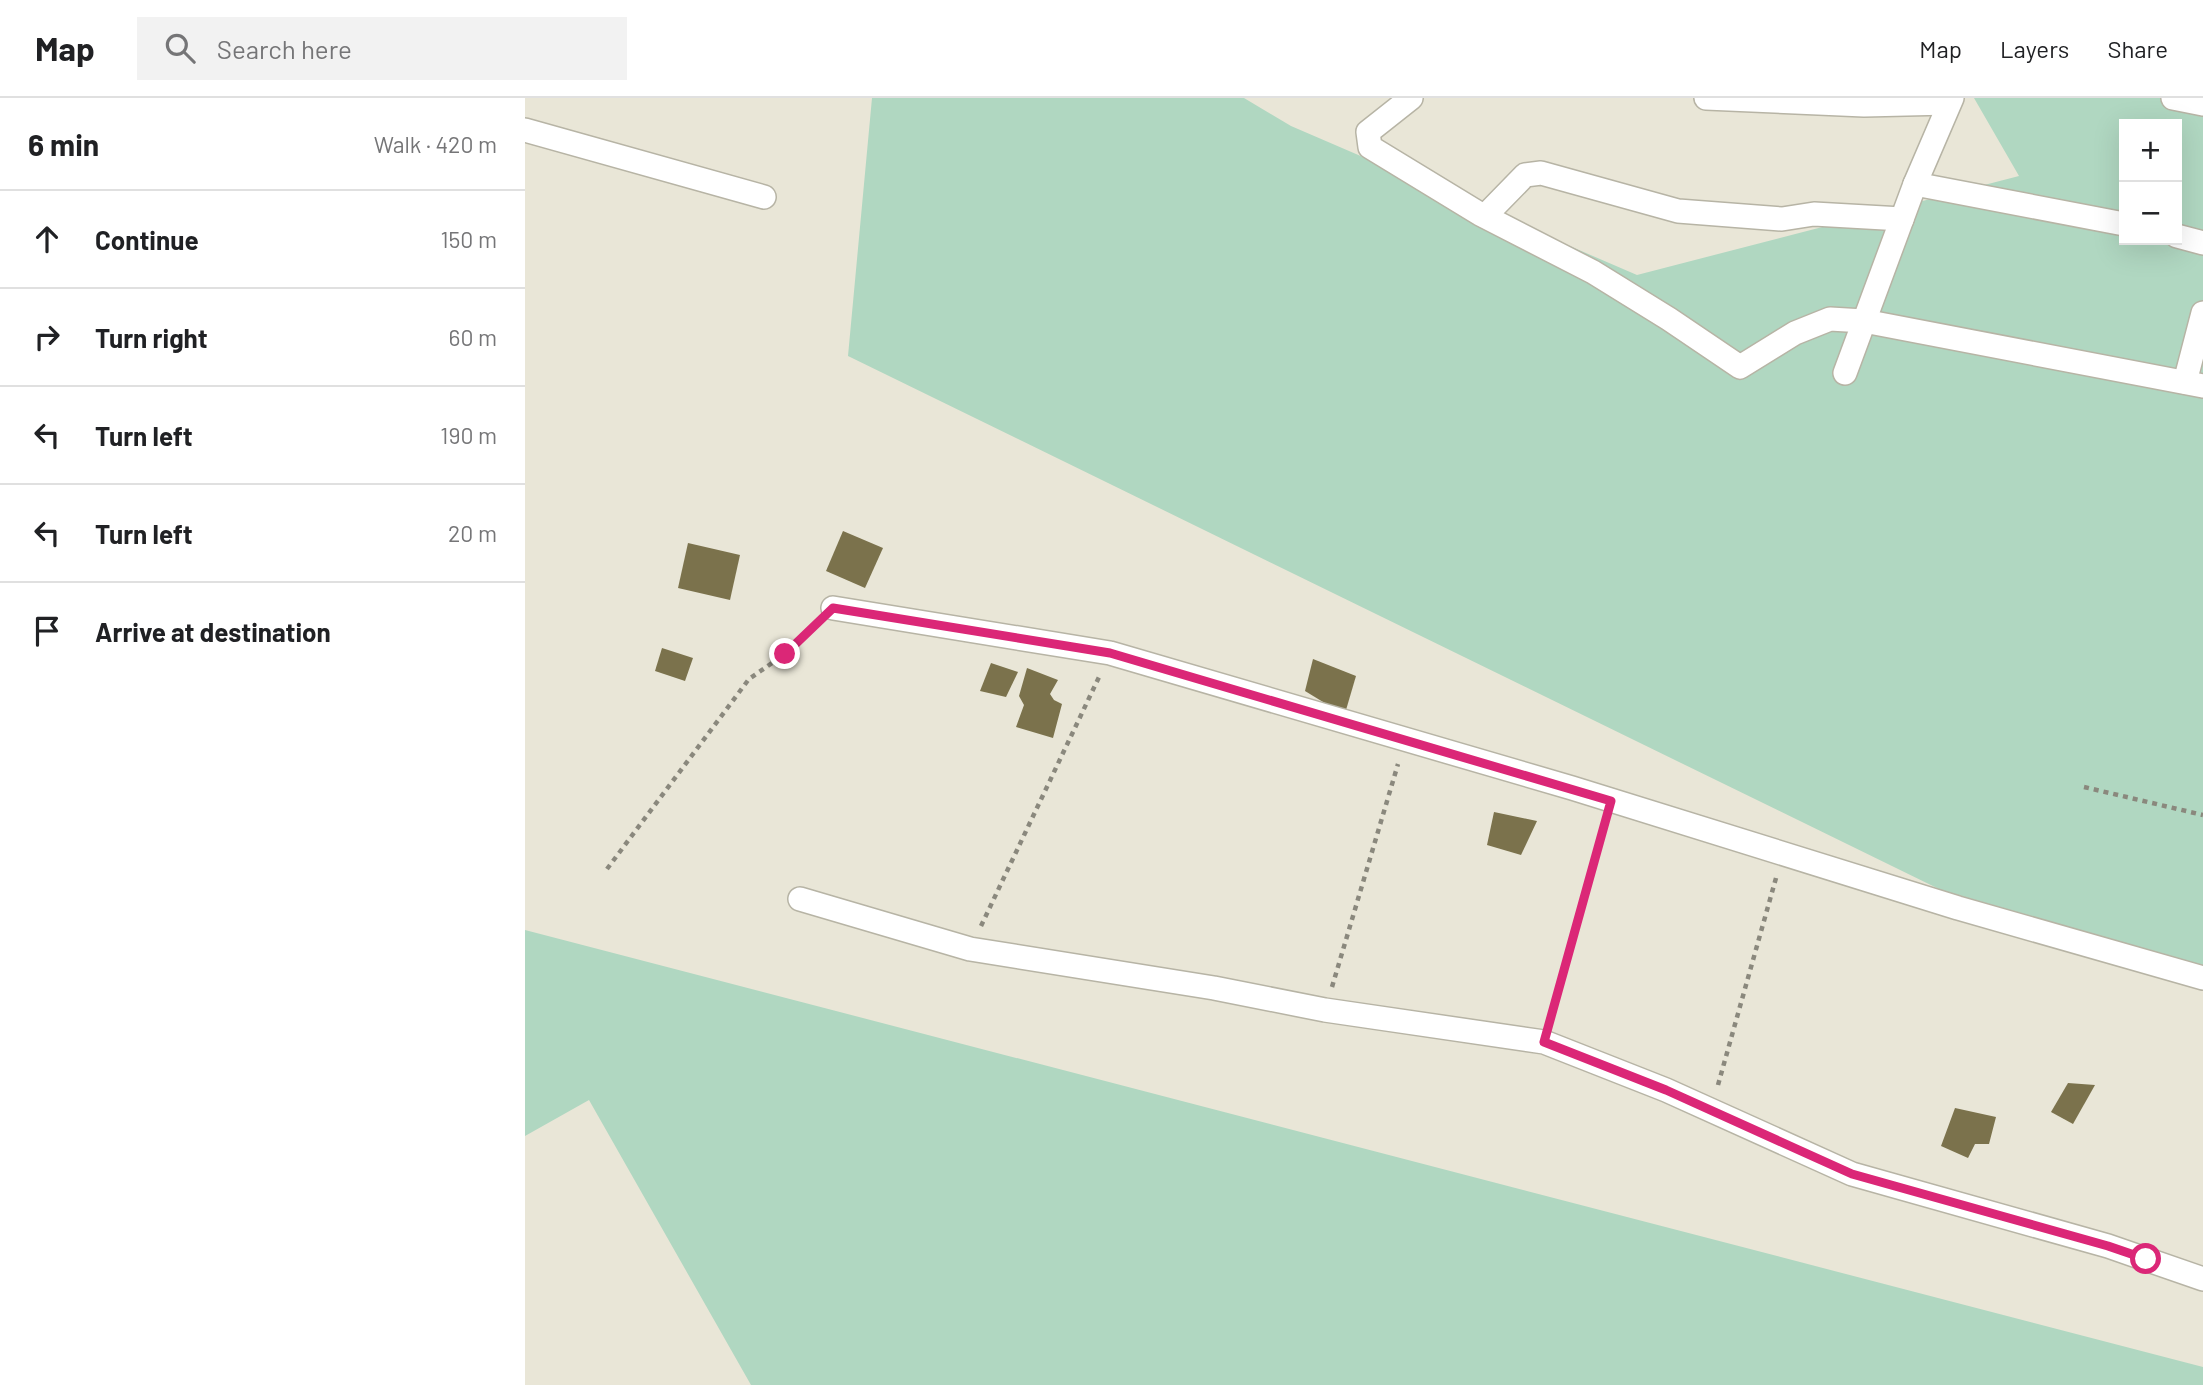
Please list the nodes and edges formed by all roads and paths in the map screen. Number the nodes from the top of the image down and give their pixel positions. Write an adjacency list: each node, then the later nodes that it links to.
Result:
1 (1411, 98): 9 (street)
2 (1706, 98): 4 (street)
3 (2173, 98): 5 (street)
4 (1951, 101): 7 (street)
5 (2203, 104)
6 (525, 130): 8 (street)
7 (1915, 184): 10 (street); 11 (street)
8 (764, 197)
9 (1485, 216): 10 (street); 15 (street)
10 (1902, 219): 15 (street)
11 (2119, 223)
12 (2182, 237): 13 (street)
13 (2203, 243)
14 (2203, 313): 17 (street)
15 (1864, 321): 16 (street); 17 (street)
16 (1845, 373)
17 (2194, 384)
18 (833, 608): 19 (street); 25 (path)
19 (1110, 653): 20 (street); 27 (path)
20 (1406, 740): 22 (street); 29 (path)
21 (2084, 787): 23 (path)
22 (1611, 801): 24 (street); 30 (path)
23 (2203, 815)
24 (1783, 853): 28 (street); 31 (path)
25 (607, 869)
26 (800, 899): 27 (street)
27 (970, 949): 29 (street)
28 (2203, 978)
29 (1325, 1010): 30 (street)
30 (1544, 1042): 31 (street)
31 (1711, 1110): 32 (street)
32 (2203, 1279)

